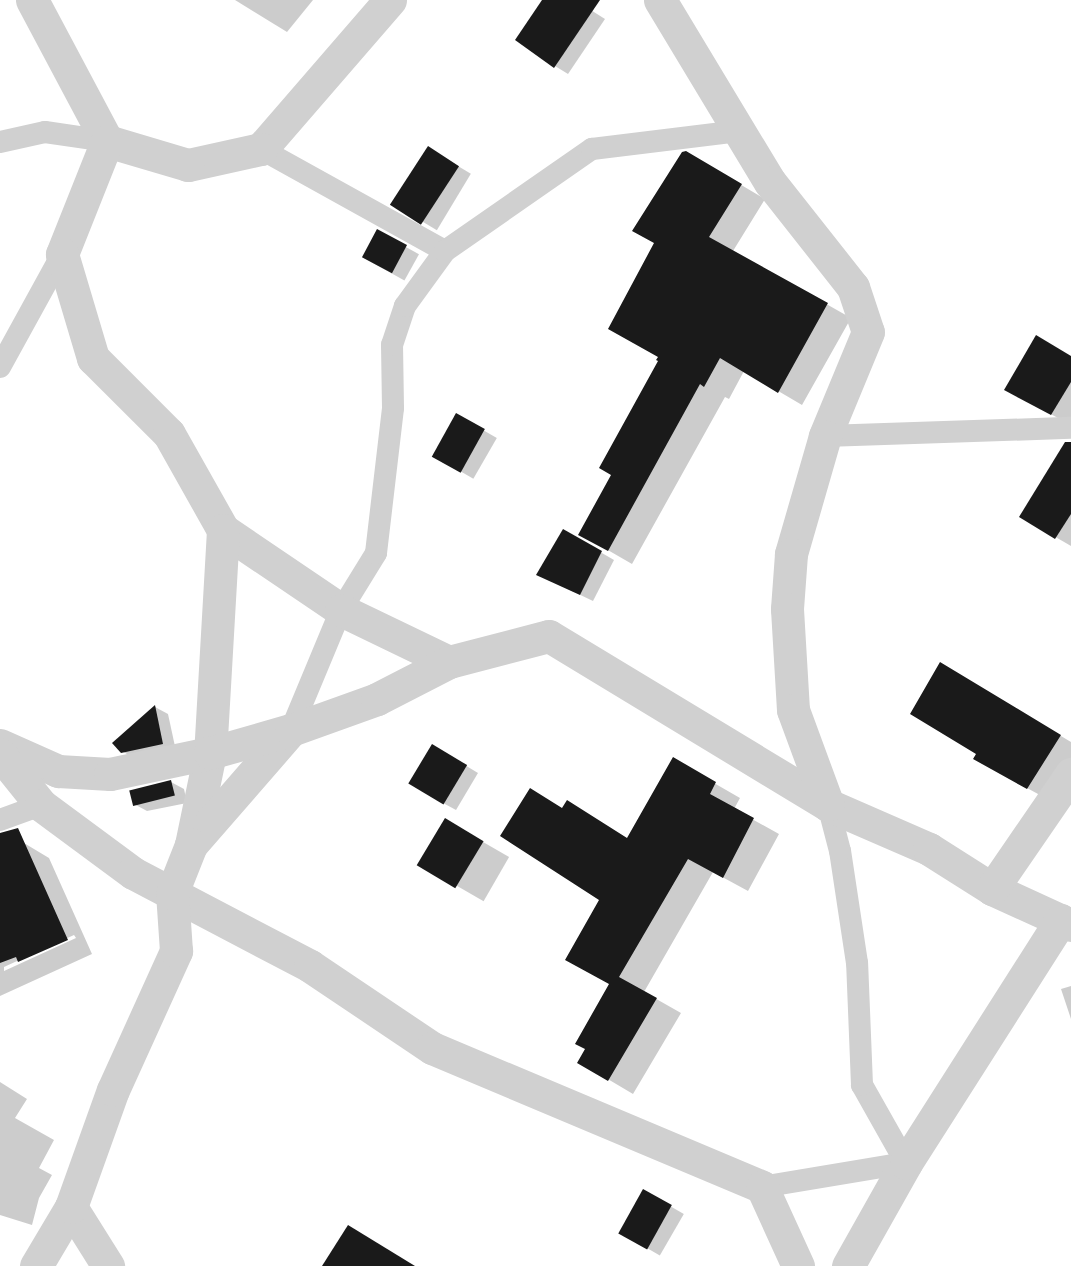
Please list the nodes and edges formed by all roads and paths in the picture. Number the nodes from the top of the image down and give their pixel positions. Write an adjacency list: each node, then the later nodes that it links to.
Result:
1 (32, 0): 5 (street)
2 (390, 0): 7 (street)
3 (660, 0): 4 (street)
4 (739, 131): 8 (lane); 12 (street)
5 (107, 141): 6 (lane); 7 (street); 9 (street)
6 (0, 142)
7 (261, 149): 8 (lane)
8 (445, 251): 14 (lane)
9 (62, 254): 10 (lane); 13 (street)
10 (0, 366)
11 (1071, 428): 12 (lane)
12 (825, 436): 22 (street)
13 (223, 530): 14 (street); 18 (street)
14 (341, 610): 15 (street); 16 (lane)
15 (449, 662): 16 (street); 22 (street)
16 (291, 730): 18 (street); 24 (street)
17 (0, 745): 18 (street)
18 (210, 753): 24 (street)
19 (0, 754): 21 (street)
20 (1071, 774): 25 (street)
21 (41, 805): 23 (lane); 26 (street)
22 (828, 805): 25 (street); 28 (lane)
23 (0, 820)
24 (191, 845): 26 (street)
25 (993, 889): 27 (street)
26 (172, 894): 29 (street); 30 (street)
27 (1066, 923): 28 (street)
28 (906, 1163): 29 (lane); 34 (street)
29 (762, 1187): 33 (street)
30 (71, 1207): 31 (street); 32 (street)
31 (36, 1266)
32 (108, 1266)
33 (798, 1266)
34 (848, 1266)

